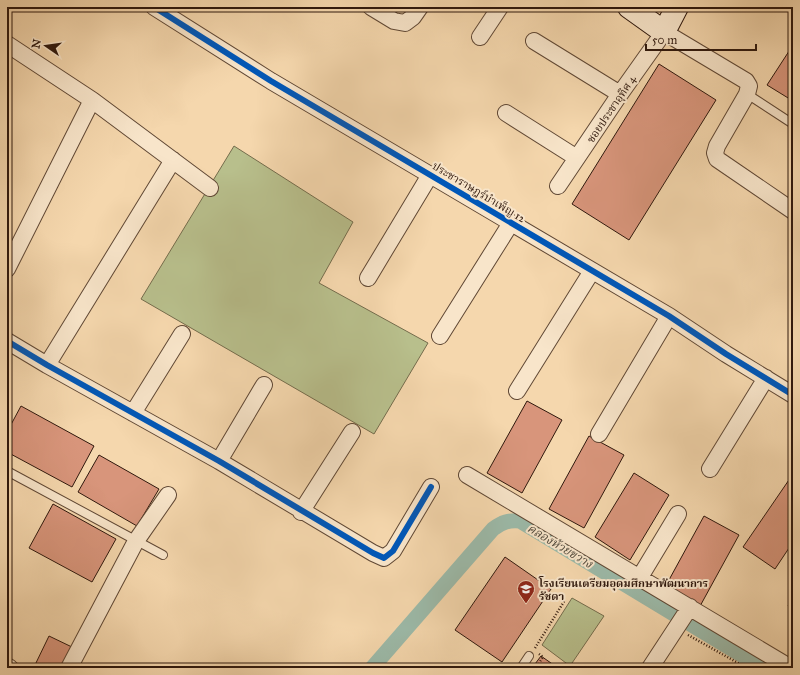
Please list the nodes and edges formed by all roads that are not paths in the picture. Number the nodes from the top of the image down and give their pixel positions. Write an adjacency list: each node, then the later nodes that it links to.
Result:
1 (154, 7): 18 (street, ประชาราษฎร์บำเพ็ญ 12)
2 (371, 7): 3 (street)
3 (420, 7)
4 (500, 7): 8 (street)
5 (629, 7): 7 (main road)
6 (677, 7): 7 (main road)
7 (664, 32): 11 (street, ซอยประชาอุทิศ 4); 12 (street)
8 (480, 37)
9 (534, 41): 11 (street)
10 (7, 44): 13 (street)
11 (620, 94): 16 (street, ซอยประชาอุทิศ 4)
12 (747, 94): 15 (lane); 21 (street)
13 (92, 100): 17 (street); 23 (street)
14 (506, 113): 16 (street)
15 (793, 124)
16 (577, 158): 19 (street, ซอยประชาอุทิศ 4)
17 (173, 160): 20 (street); 30 (street)
18 (430, 175): 22 (street, ประชาราษฎร์บำเพ็ญ 12); 25 (street)
19 (558, 186)
20 (210, 188)
21 (793, 211)
22 (511, 223): 24 (street, ประชาราษฎร์บำเพ็ญ 12); 28 (street)
23 (7, 269)
24 (592, 271): 26 (street, ประชาราษฎร์บำเพ็ญ 12); 33 (street)
25 (368, 278)
26 (669, 316): 31 (street, ประชาราษฎร์บำเพ็ญ 12); 37 (street)
27 (182, 334): 35 (street)
28 (440, 336)
29 (7, 341): 30 (street)
30 (47, 365): 35 (street)
31 (766, 378): 34 (street, ประชาราษฎร์บำเพ็ญ 12); 39 (street)
32 (264, 385): 38 (street)
33 (517, 391)
34 (793, 395)
35 (132, 413): 38 (street)
36 (352, 432): 44 (street)
37 (599, 434)
38 (219, 461): 44 (street)
39 (710, 469)
40 (7, 471): 46 (lane)
41 (467, 475): 48 (street)
42 (431, 487): 44 (street)
43 (168, 495): 46 (street)
44 (301, 512)
45 (678, 514): 48 (street)
46 (136, 541): 47 (lane); 53 (street)
47 (163, 555)
48 (640, 577): 49 (street)
49 (689, 608): 55 (street); 56 (street)
50 (531, 653): 54 (lane)
51 (7, 666): 52 (street)
52 (10, 668)
53 (69, 668)
54 (521, 668)
55 (650, 668)
56 (791, 668)

